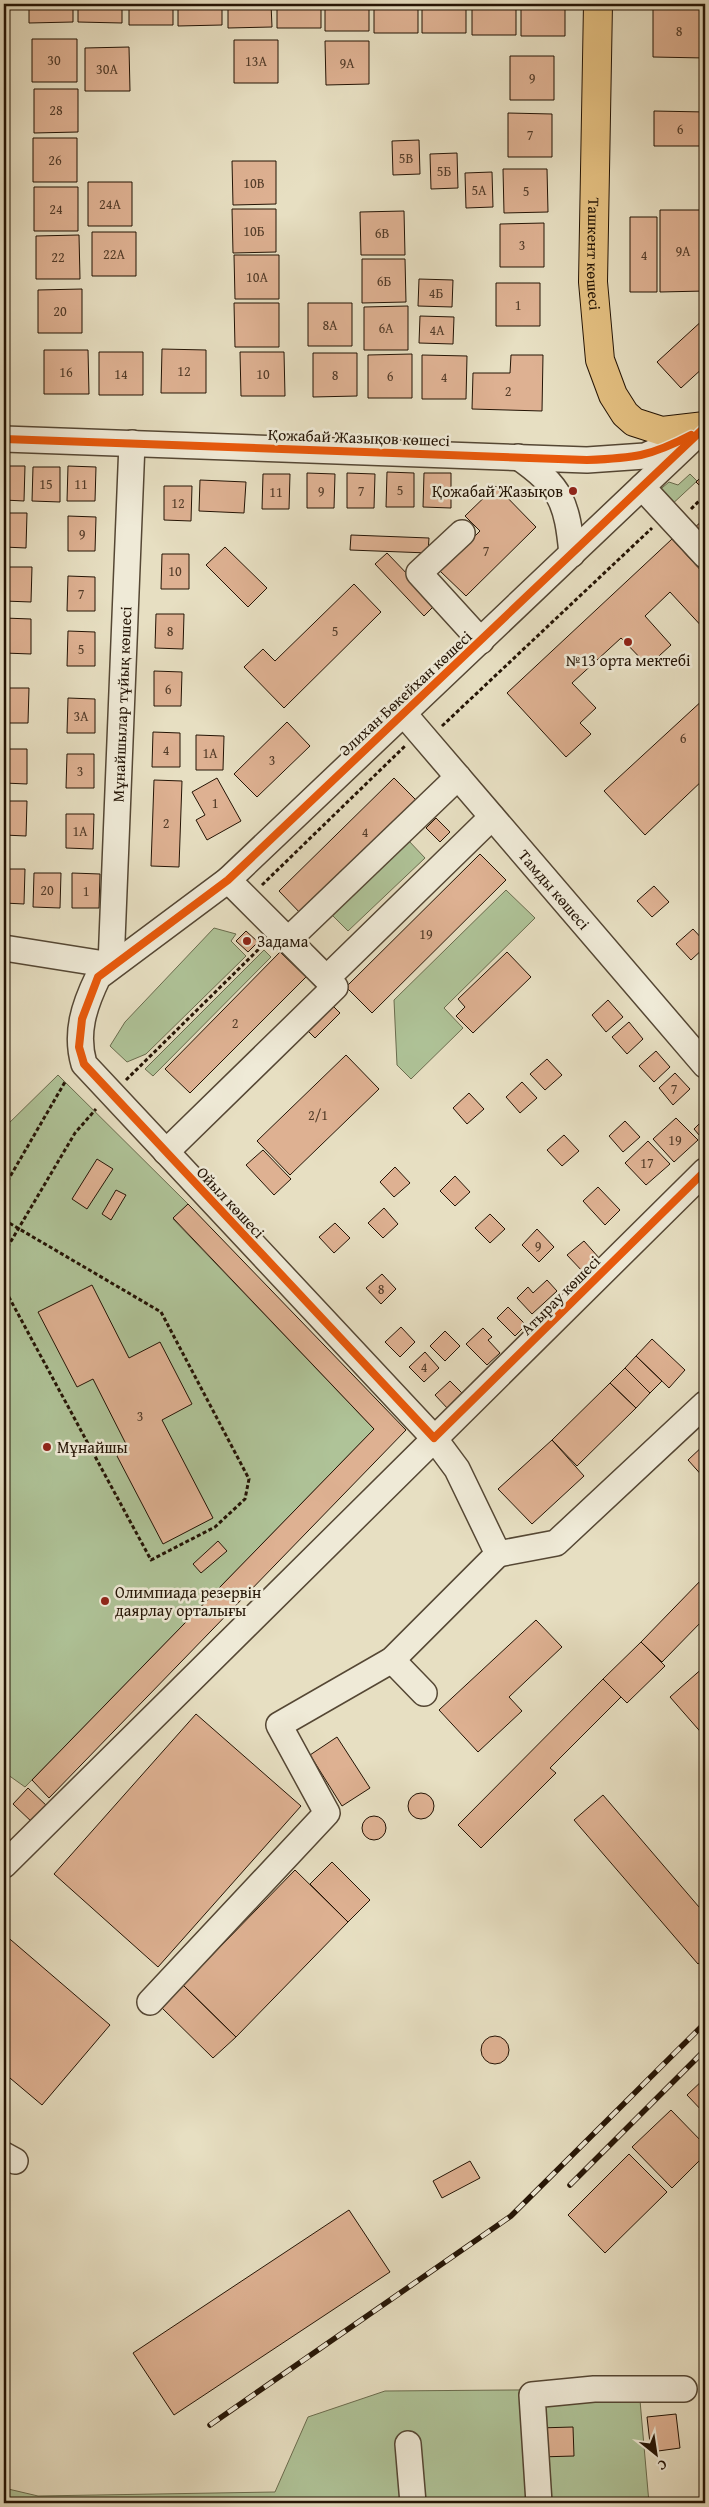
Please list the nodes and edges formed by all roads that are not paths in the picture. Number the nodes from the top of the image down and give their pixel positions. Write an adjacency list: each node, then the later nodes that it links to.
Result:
1 (598, 4): 2 (main road, Ташкент көшесі)
2 (705, 427): 5 (street, Қожабай Жазықов көшесі); 6 (street, Әлихан Бөкейхан көшесі)
3 (4, 439): 4 (street, Қожабай Жазықов көшесі)
4 (132, 442): 5 (street, Қожабай Жазықов көшесі); 17 (street, Мұнайшылар тұйық көшесі)
5 (518, 457): 8 (street)
6 (642, 487): 8 (street, Әлихан Бөкейхан көшесі); 9 (street)
7 (462, 533): 10 (street)
8 (572, 554): 10 (street, Әлихан Бөкейхан көшесі)
9 (705, 555)
10 (480, 641): 11 (street, Әлихан Бөкейхан көшесі)
11 (404, 714): 12 (street, Тамды көшесі); 14 (street, Әлихан Бөкейхан көшесі)
12 (458, 777): 13 (street, Тамды көшесі); 15 (street)
13 (492, 817): 18 (street); 19 (street, Тамды көшесі)
14 (228, 880): 15 (street); 17 (street, Әлихан Бөкейхан көшесі)
15 (283, 935): 18 (street)
16 (4, 948): 17 (street)
17 (111, 965): 20 (street, Ойыл көшесі)
18 (327, 978): 20 (street)
19 (705, 1066)
20 (166, 1152): 23 (street, Ойыл көшесі)
21 (705, 1171): 23 (street, Атырау көшесі)
22 (705, 1404): 24 (street)
23 (434, 1438): 24 (street, Ойыл көшесі); 27 (street, Атырау көшесі)
24 (498, 1554): 25 (street)
25 (392, 1660): 26 (street); 28 (street)
26 (424, 1693)
27 (4, 1864)
28 (150, 2002)
29 (684, 2389): 32 (street)
30 (408, 2444): 31 (street)
31 (413, 2503)
32 (539, 2503)

